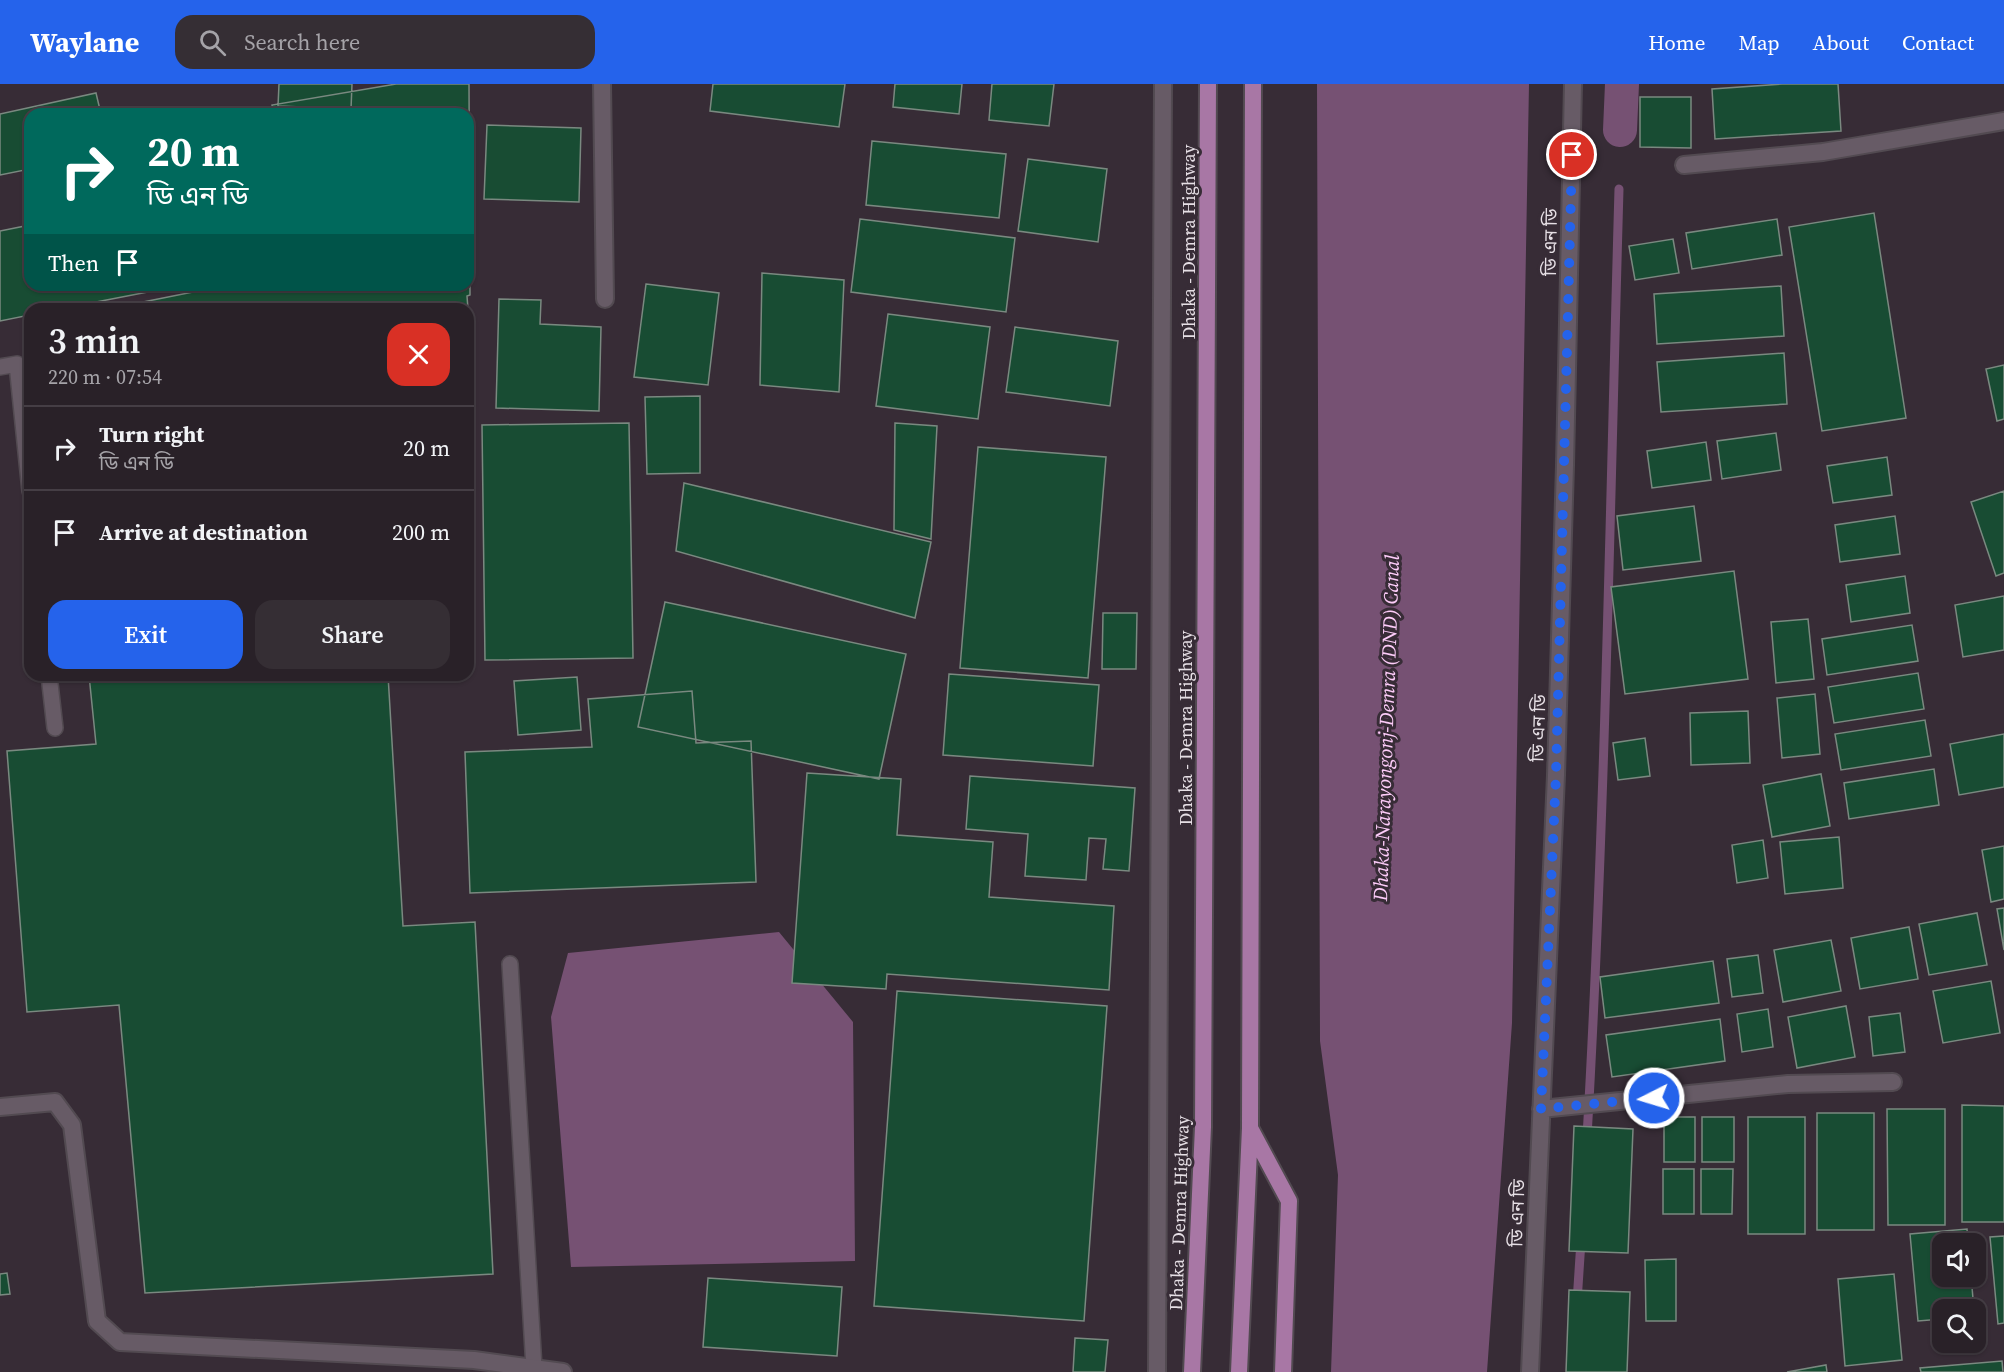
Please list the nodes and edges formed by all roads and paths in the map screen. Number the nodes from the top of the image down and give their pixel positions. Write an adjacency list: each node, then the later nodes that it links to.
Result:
1 (602, 84): 8 (street)
2 (1164, 84): 20 (street)
3 (1208, 84): 21 (main road, Dhaka - Demra Highway)
4 (1253, 84): 17 (main road)
5 (1573, 84): 16 (street, ডি এন ডি)
6 (2004, 121): 7 (street)
7 (1684, 165)
8 (605, 299)
9 (0, 367): 10 (lane)
10 (24, 432)
11 (50, 681): 12 (lane)
12 (55, 728)
13 (510, 964): 18 (lane)
14 (1893, 1082): 16 (street)
15 (0, 1107): 18 (street)
16 (1541, 1109): 24 (street, ডি এন ডি)
17 (1250, 1128): 22 (main road); 23 (main road)
18 (534, 1368): 19 (street)
19 (562, 1372)
20 (1156, 1372)
21 (1192, 1372)
22 (1239, 1372)
23 (1283, 1372)
24 (1530, 1372)

